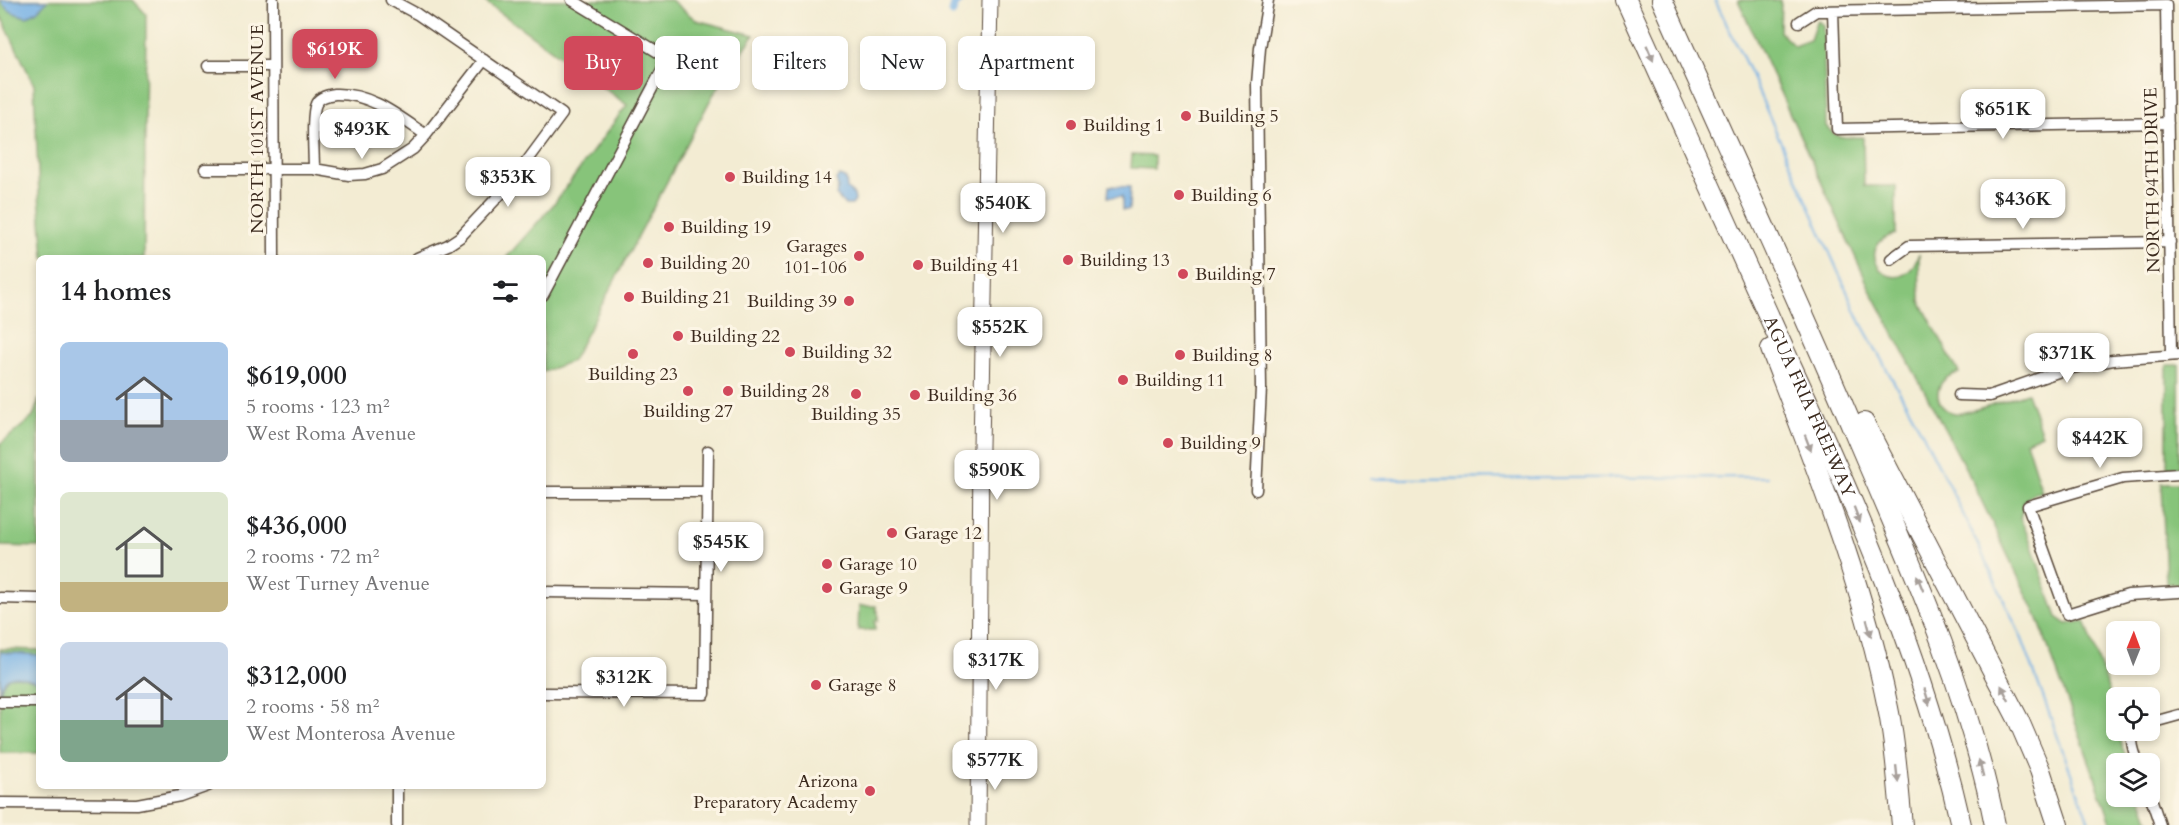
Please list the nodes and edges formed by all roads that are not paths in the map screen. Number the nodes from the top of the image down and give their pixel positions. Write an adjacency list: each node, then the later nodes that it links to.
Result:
1 (273, 0): 13 (street, NORTH 101ST AVENUE)
2 (391, 0): 11 (street)
3 (572, 0): 27 (street)
4 (990, 0): 50 (main road)
5 (1268, 0): 32 (street)
6 (1626, 0): 17 (highway, AGUA FRIA FREEWAY, one-way to 17)
7 (1662, 0): 16 (highway, AGUA FRIA FREEWAY)
8 (2037, 4): 9 (street); 14 (street, NORTH 94TH DRIVE)
9 (1833, 11): 10 (street); 18 (street)
10 (1799, 22)
11 (484, 60): 19 (street); 25 (street)
12 (208, 66): 13 (street)
13 (273, 66): 21 (street, NORTH 101ST AVENUE)
14 (2167, 66): 15 (street); 18 (street, NORTH 94TH DRIVE)
15 (2179, 66)
16 (1710, 108): 53 (highway, AGUA FRIA FREEWAY, one-way to 16); 54 (highway, one-way to 16)
17 (1677, 116): 51 (highway, one-way to 51); 52 (highway, AGUA FRIA FREEWAY, one-way to 52)
18 (2168, 123): 23 (street, NORTH 94TH DRIVE)
19 (426, 135): 22 (street); 22 (street)
20 (205, 169): 21 (street)
21 (274, 169): 22 (street); 24 (street, NORTH 101ST AVENUE)
22 (314, 169)
23 (2170, 242): 26 (street); 28 (street, NORTH 94TH DRIVE)
24 (274, 255)
25 (424, 255)
26 (1890, 259)
27 (546, 289)
28 (2175, 355): 29 (street)
29 (1959, 395)
30 (708, 451): 34 (street)
31 (2179, 474): 36 (street)
32 (1256, 490)
33 (546, 492): 34 (street)
34 (707, 492): 37 (street)
35 (546, 592): 37 (street)
36 (2179, 592)
37 (706, 594): 40 (street)
38 (0, 598): 39 (street)
39 (36, 599)
40 (546, 693)
41 (0, 702): 42 (street)
42 (36, 702)
43 (2179, 715): 44 (street)
44 (2160, 720)
45 (200, 789): 47 (street)
46 (397, 789): 49 (street)
47 (0, 802)
48 (2154, 807): 55 (street)
49 (397, 825)
50 (978, 825)
51 (1902, 825)
52 (1961, 825)
53 (1995, 825)
54 (2058, 825)
55 (2160, 825)

